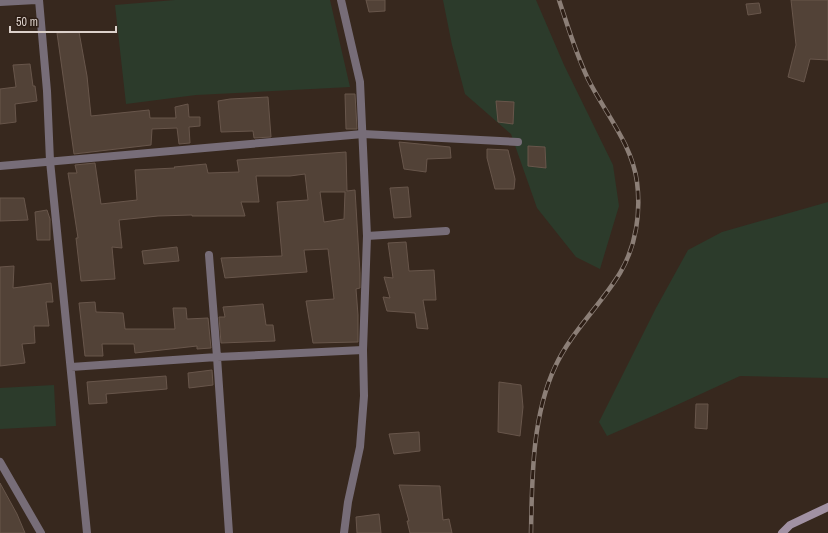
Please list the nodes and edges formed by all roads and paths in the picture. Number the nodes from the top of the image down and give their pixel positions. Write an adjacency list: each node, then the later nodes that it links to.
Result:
1 (38, 0): 3 (street); 6 (street)
2 (341, 0): 4 (street)
3 (0, 2)
4 (363, 134): 5 (street); 6 (street); 9 (street)
5 (518, 142)
6 (50, 161): 7 (street); 13 (street)
7 (0, 166)
8 (446, 231): 9 (street)
9 (367, 236): 11 (street)
10 (208, 255): 12 (street)
11 (363, 350): 12 (street); 19 (street)
12 (217, 357): 13 (street); 18 (street)
13 (71, 367): 17 (street)
14 (0, 462): 16 (street)
15 (828, 507): 20 (main road)
16 (41, 533)
17 (88, 533)
18 (228, 533)
19 (344, 533)
20 (782, 533)

